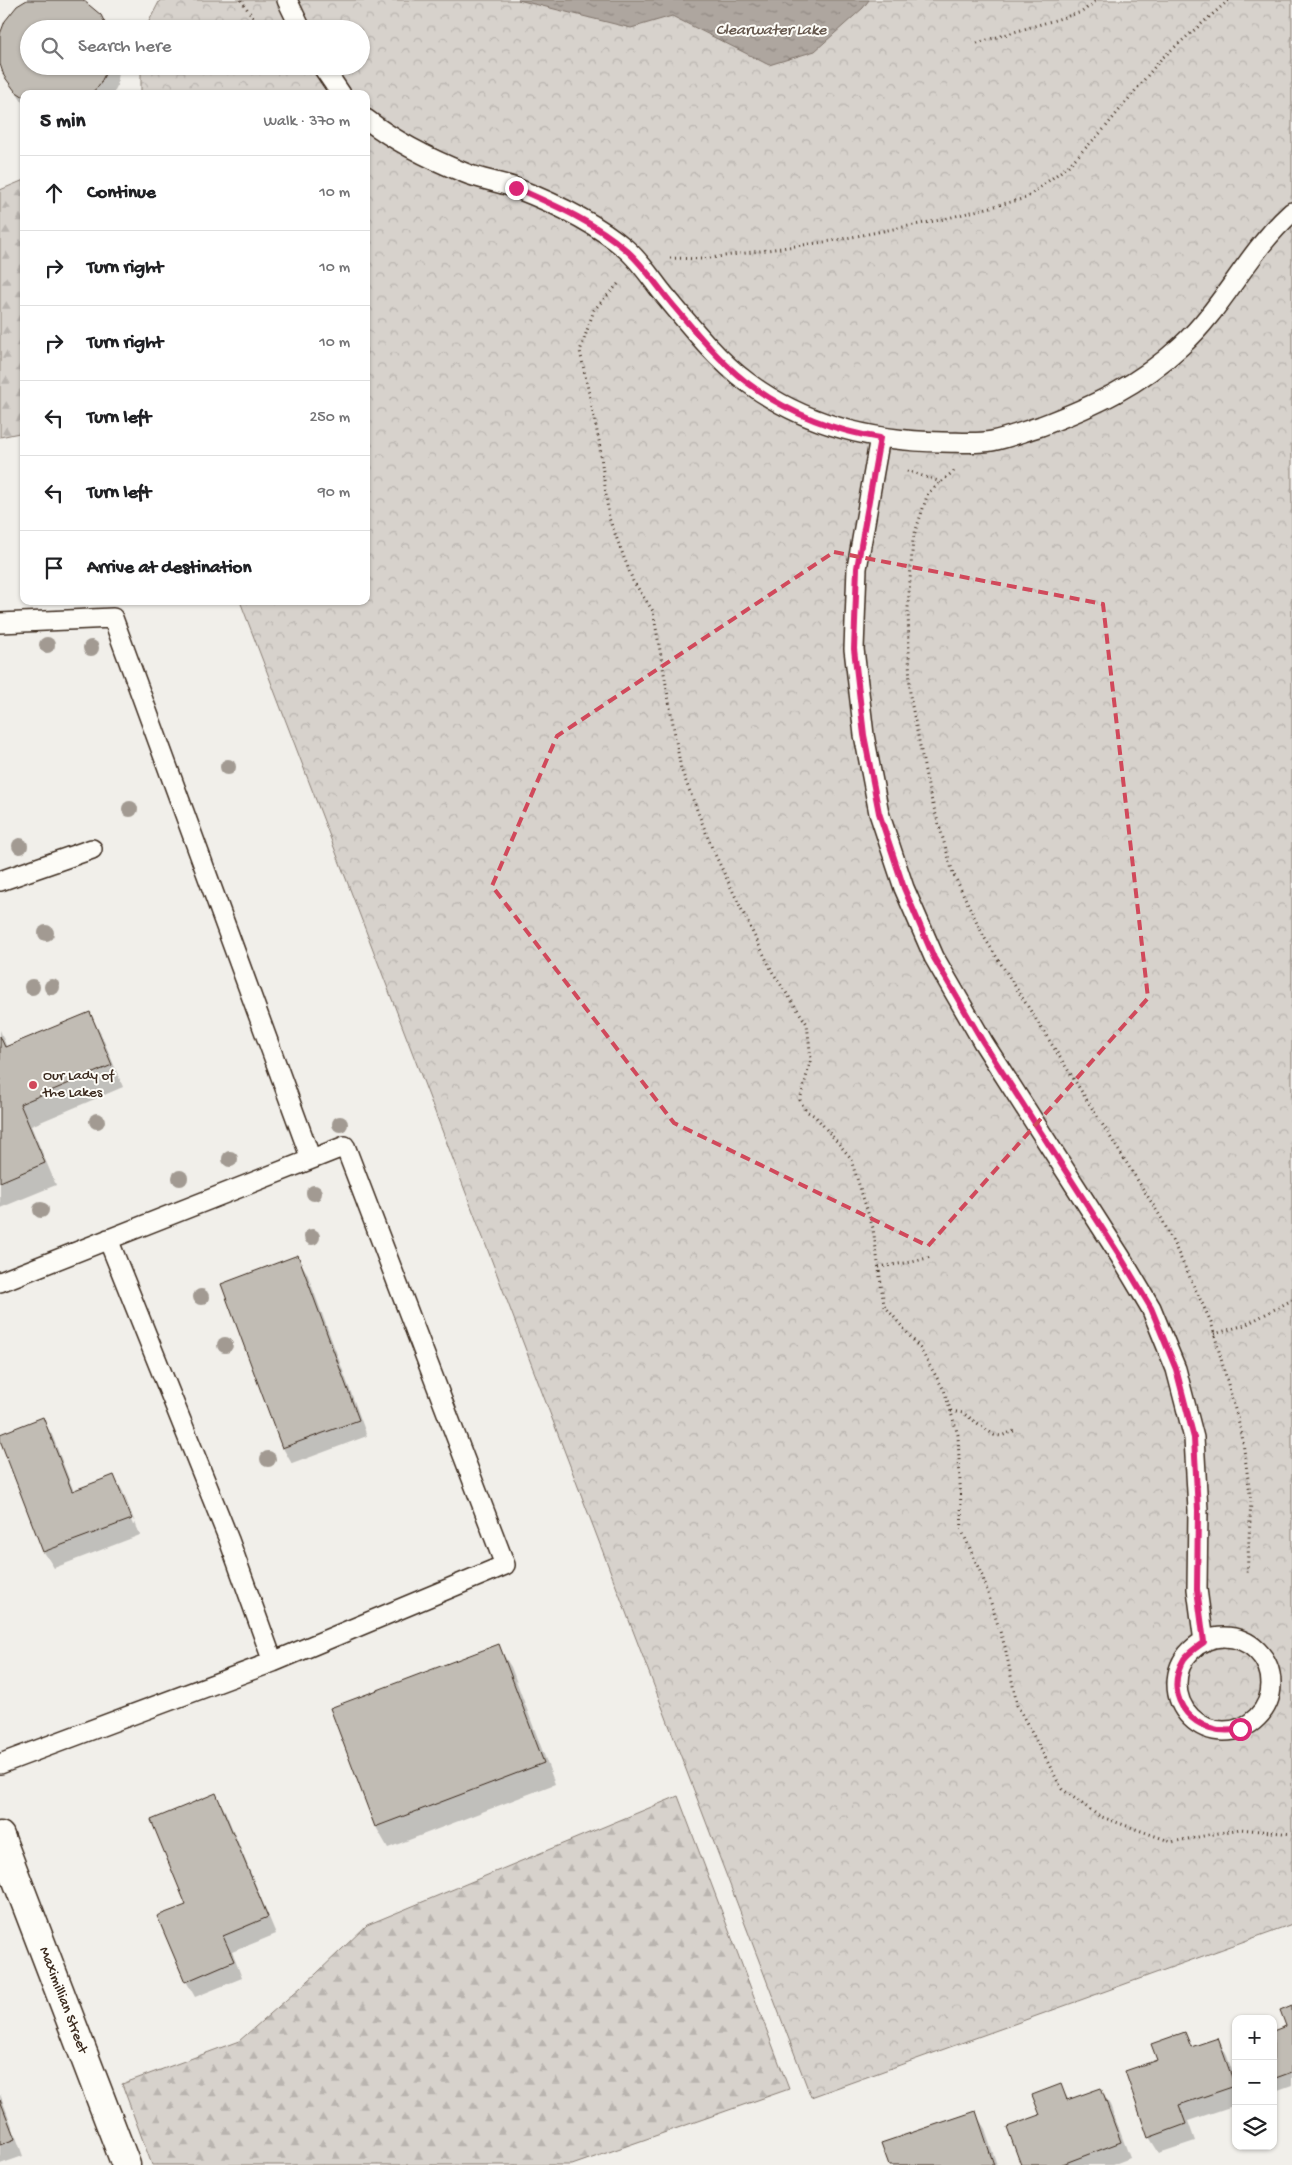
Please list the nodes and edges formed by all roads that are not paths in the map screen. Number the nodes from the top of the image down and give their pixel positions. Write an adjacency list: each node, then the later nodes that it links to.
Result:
1 (287, 0): 2 (lane)
2 (297, 20)
3 (328, 75): 4 (lane)
4 (338, 90)
5 (370, 122): 7 (lane)
6 (1292, 212): 7 (lane)
7 (880, 438): 14 (lane)
8 (0, 624): 11 (lane)
9 (92, 849): 10 (lane)
10 (0, 881)
11 (311, 1159): 12 (lane); 15 (lane)
12 (108, 1238): 13 (lane); 15 (lane)
13 (0, 1282)
14 (1204, 1642): 14 (lane)
15 (273, 1662): 16 (lane)
16 (0, 1764)
17 (0, 1836): 18 (street, Maximillian Street)
18 (126, 2165)

